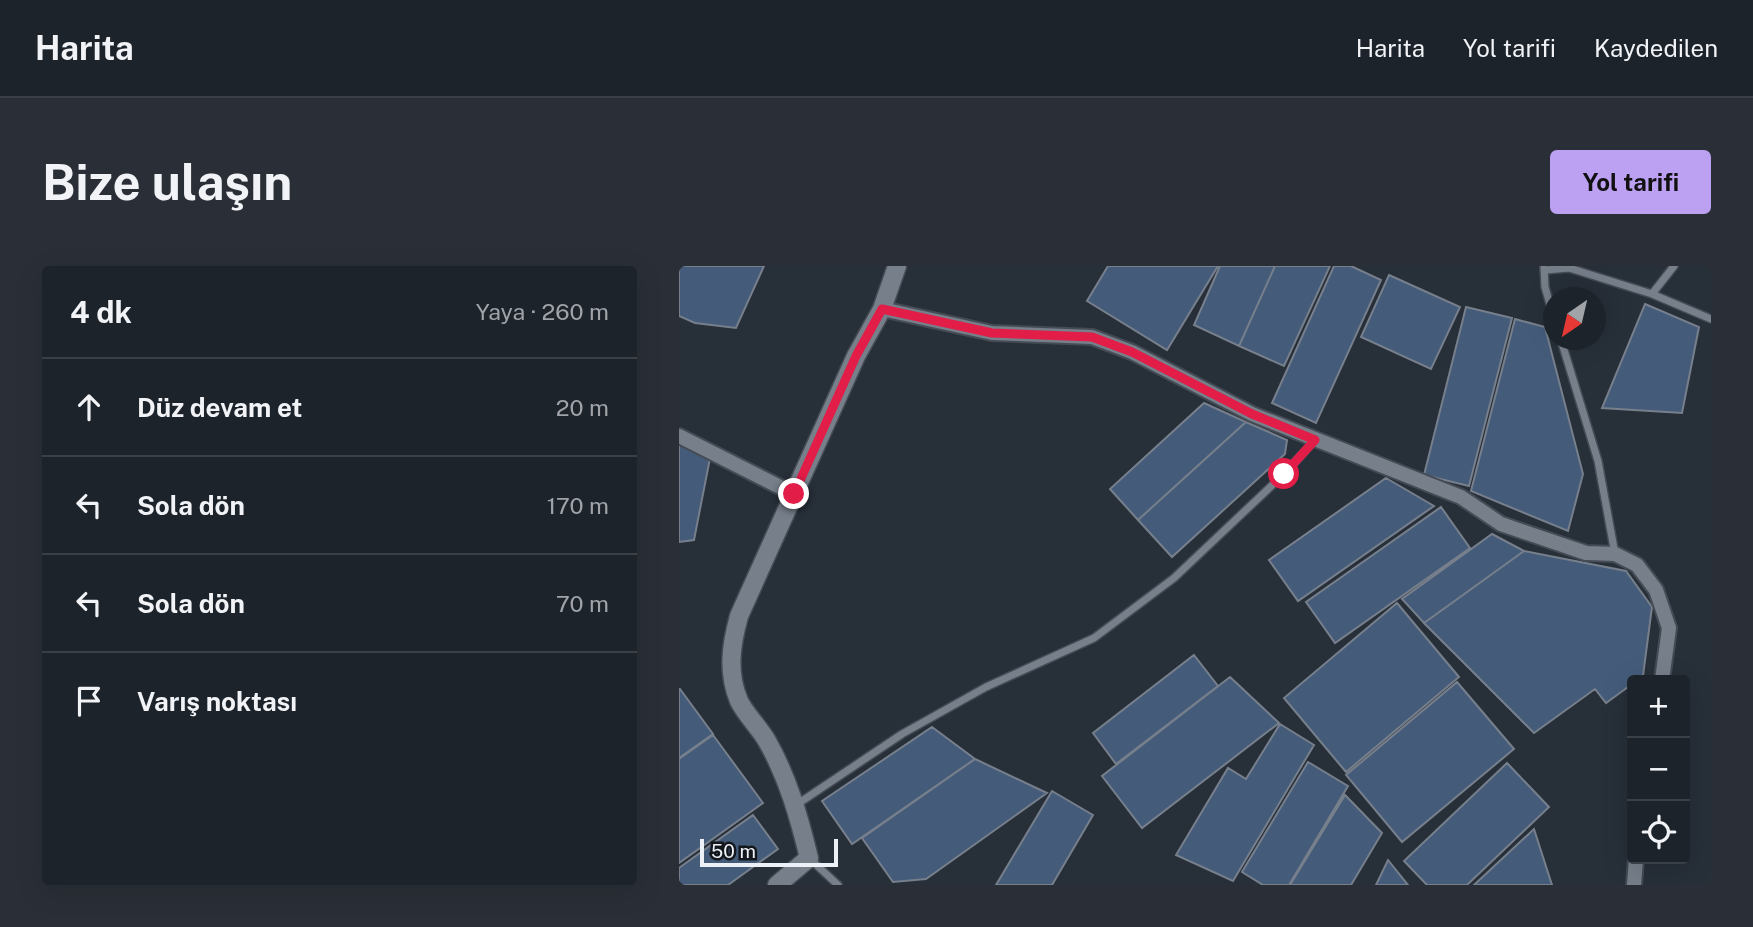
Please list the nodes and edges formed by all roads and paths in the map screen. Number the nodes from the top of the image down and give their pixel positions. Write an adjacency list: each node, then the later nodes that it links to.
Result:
1 (897, 266): 6 (street)
2 (1674, 266): 5 (lane)
3 (1545, 268): 4 (lane); 5 (lane)
4 (1545, 287)
5 (1652, 294): 7 (lane)
6 (882, 309): 10 (street); 11 (street)
7 (1711, 319)
8 (1564, 350): 12 (lane)
9 (679, 436): 11 (street)
10 (1315, 440): 12 (street); 14 (lane)
11 (794, 494): 14 (street)
12 (1615, 554): 13 (street)
13 (1663, 675)
14 (796, 805): 15 (street)
15 (809, 858): 17 (street); 18 (lane)
16 (1636, 864): 19 (street)
17 (777, 885)
18 (838, 885)
19 (1634, 885)

